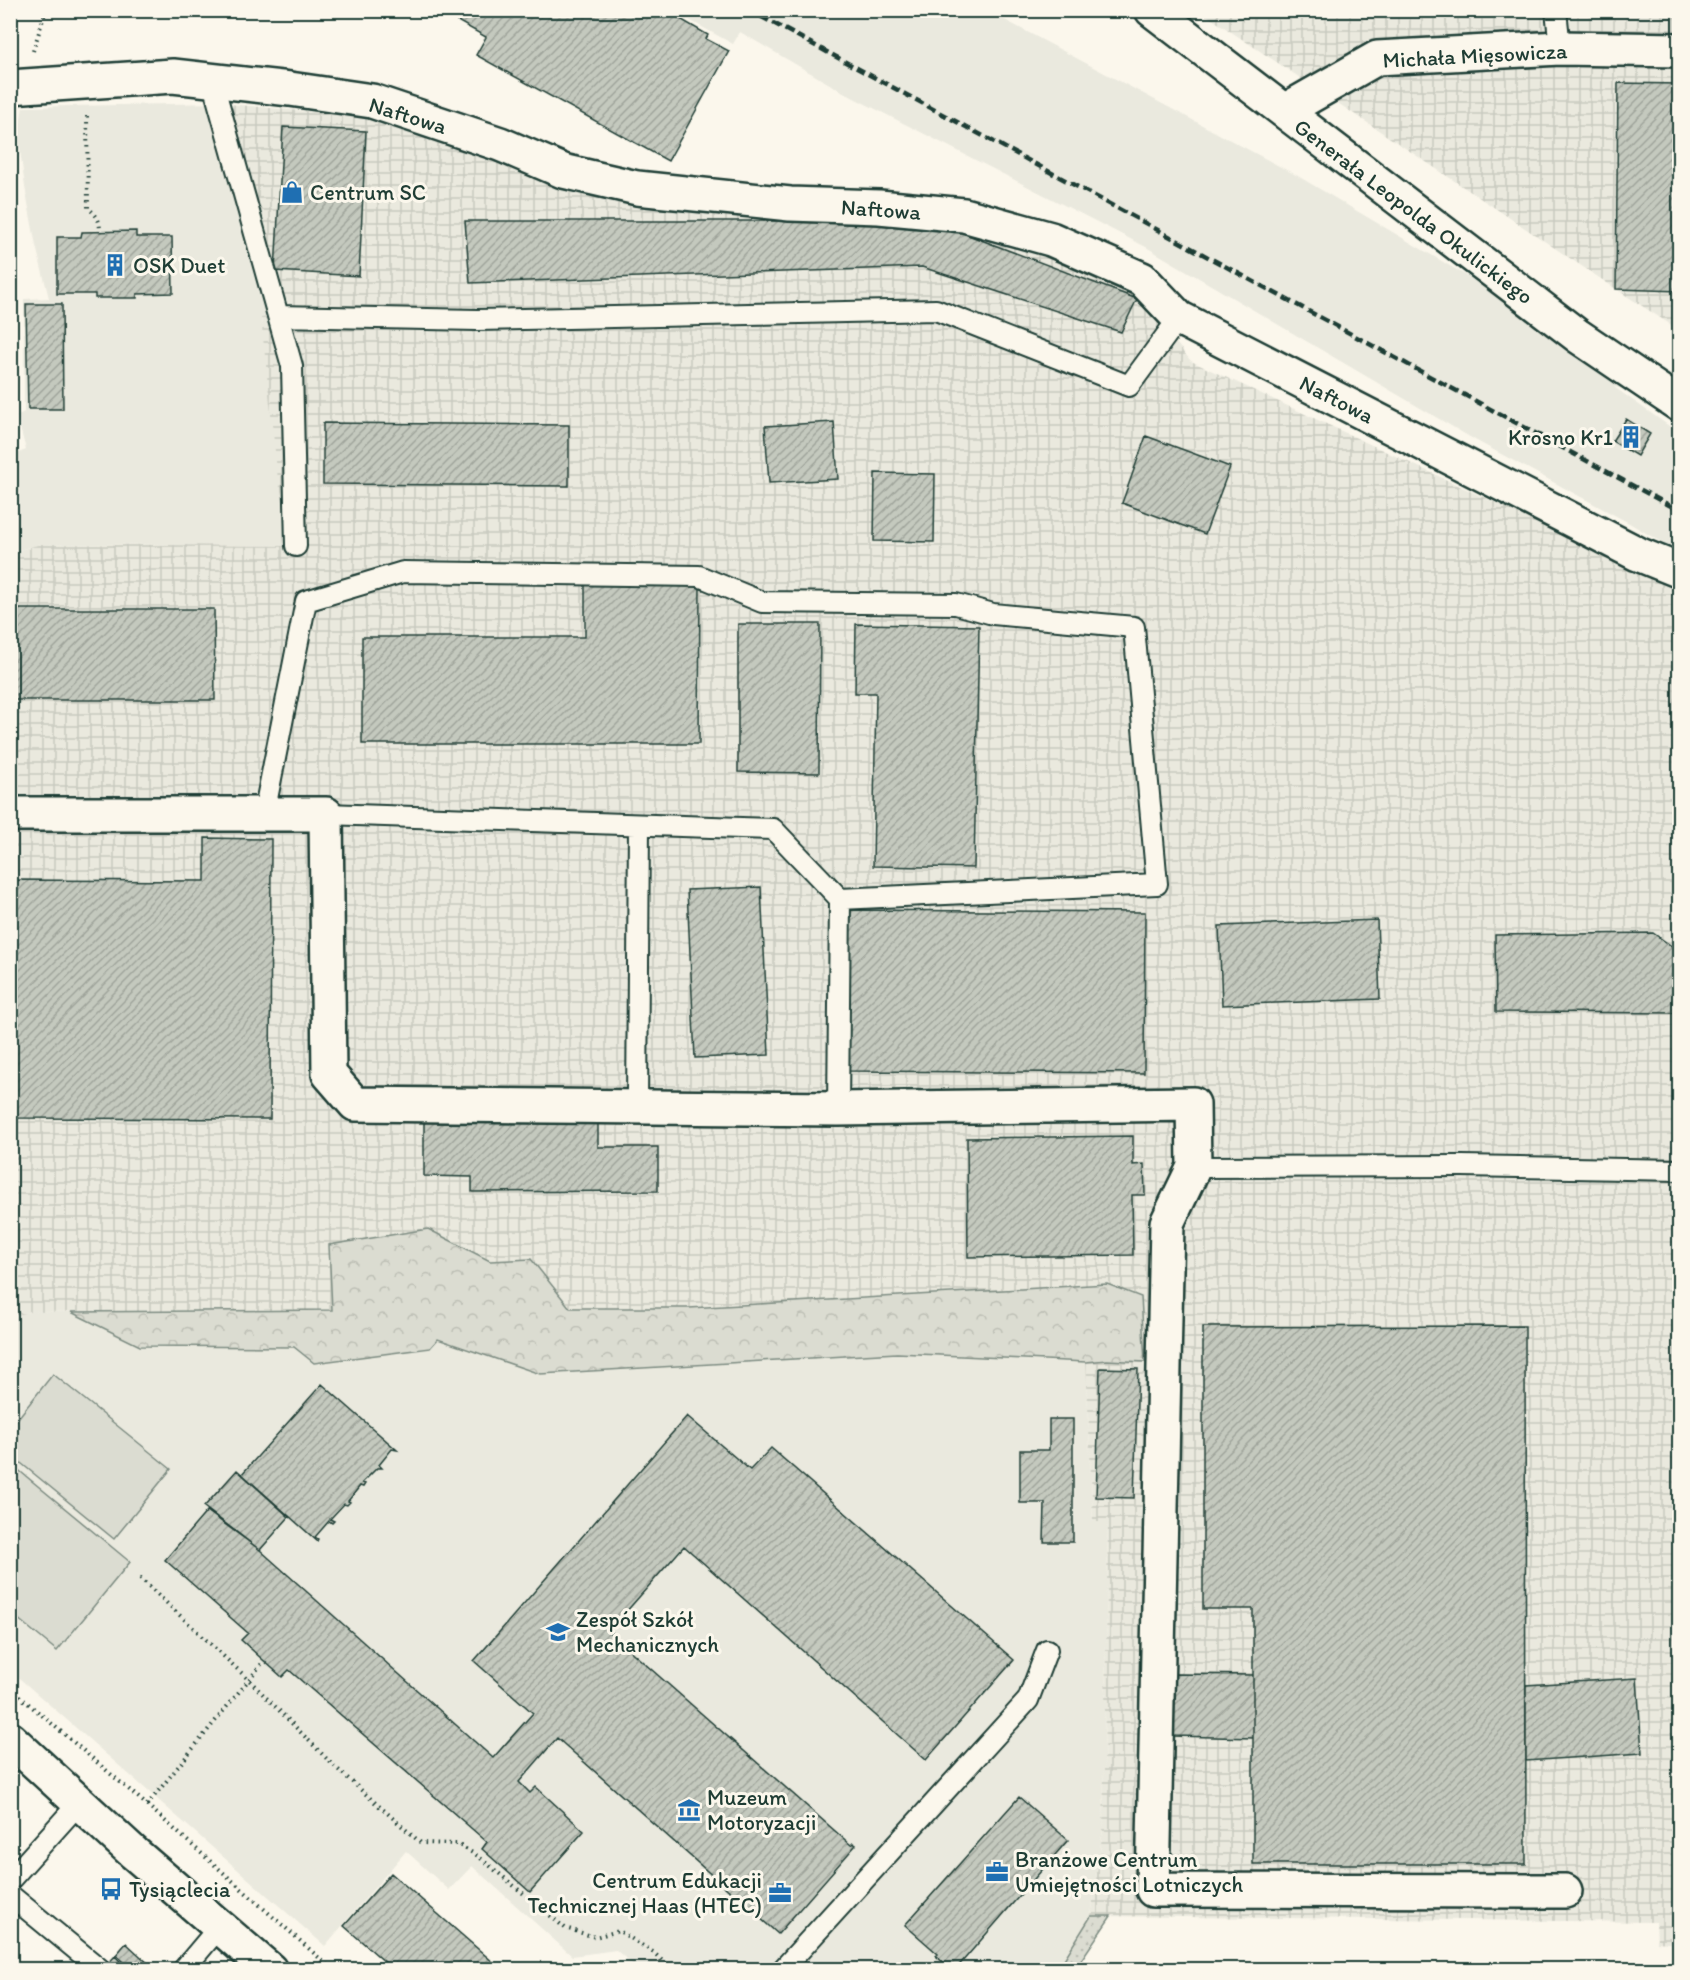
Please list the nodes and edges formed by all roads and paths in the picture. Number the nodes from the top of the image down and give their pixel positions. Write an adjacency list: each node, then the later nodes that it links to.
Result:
1 (1152, 10): 7 (street, Generała Leopolda Okulickiego)
2 (1556, 10): 3 (lane)
3 (1560, 48): 4 (street, Michała Mięsowicza); 7 (street, Michała Mięsowicza)
4 (1680, 50)
5 (212, 80): 6 (street, Naftowa); 10 (lane); 11 (street, Naftowa)
6 (10, 87)
7 (1284, 111): 12 (street, Generała Leopolda Okulickiego)
8 (87, 113): 9 (path)
9 (100, 232)
10 (278, 316): 11 (lane); 13 (lane)
11 (1179, 318): 14 (street, Naftowa)
12 (1680, 405)
13 (296, 546)
14 (1680, 571)
15 (10, 814): 16 (street)
16 (264, 814): 17 (street); 19 (lane)
17 (326, 814): 18 (lane); 20 (street)
18 (639, 825): 19 (lane); 20 (lane)
19 (840, 899): 21 (lane)
20 (637, 1107): 21 (street)
21 (838, 1109): 22 (street)
22 (1194, 1167): 23 (lane); 33 (street)
23 (1680, 1170)
24 (140, 1578): 27 (path)
25 (1047, 1650): 41 (lane)
26 (264, 1661): 27 (path)
27 (249, 1680): 31 (path); 40 (path)
28 (10, 1688): 31 (path)
29 (10, 1739): 30 (street)
30 (80, 1802): 32 (lane); 35 (street)
31 (147, 1805): 39 (path)
32 (10, 1880)
33 (1564, 1891)
34 (10, 1895): 36 (lane)
35 (219, 1926): 37 (lane); 38 (street)
36 (101, 1970)
37 (183, 1970)
38 (270, 1970)
39 (333, 1970)
40 (672, 1970)
41 (782, 1970)

